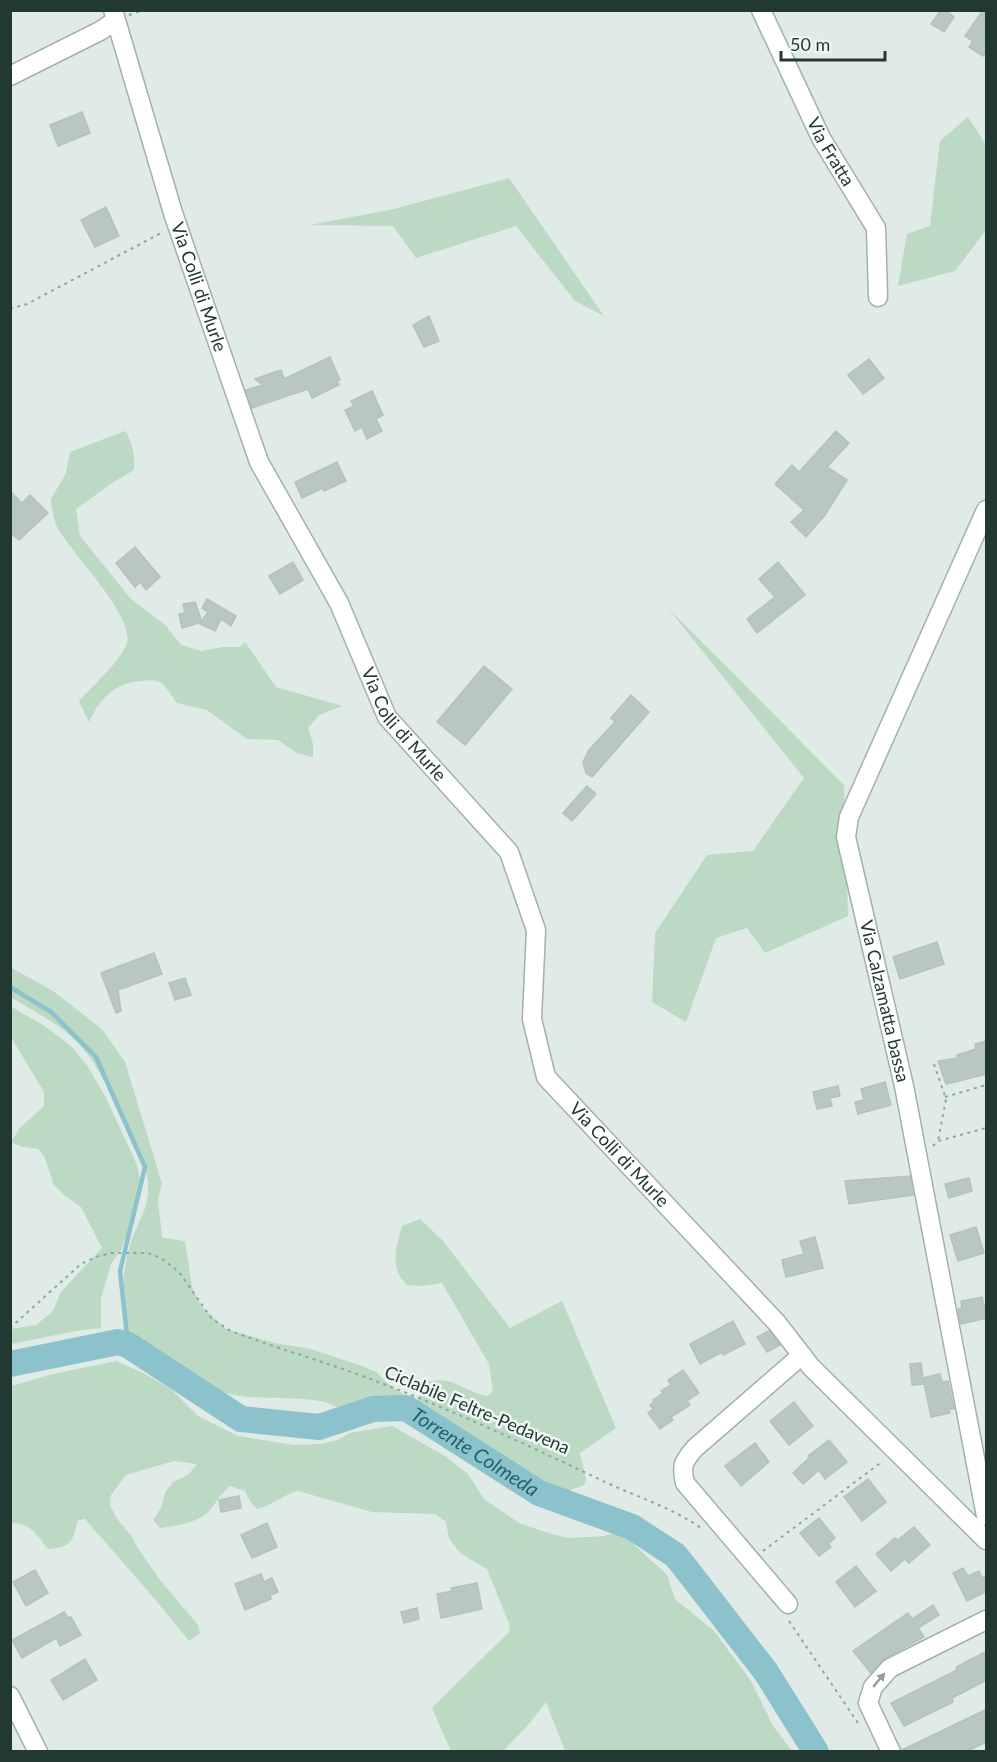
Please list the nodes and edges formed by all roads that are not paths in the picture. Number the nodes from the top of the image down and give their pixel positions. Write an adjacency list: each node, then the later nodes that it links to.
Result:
1 (761, 10): 4 (street, Via Fratta)
2 (114, 16): 3 (street); 6 (street, Via Colli di Murle)
3 (10, 76)
4 (878, 297)
5 (987, 510): 7 (street, Via Calzamatta bassa)
6 (802, 1355): 8 (street, Via Colli di Murle); 9 (street)
7 (987, 1516)
8 (987, 1540)
9 (786, 1609)
10 (987, 1620): 13 (street, one-way to 10)
11 (10, 1696): 12 (street)
12 (38, 1752)
13 (891, 1752)

